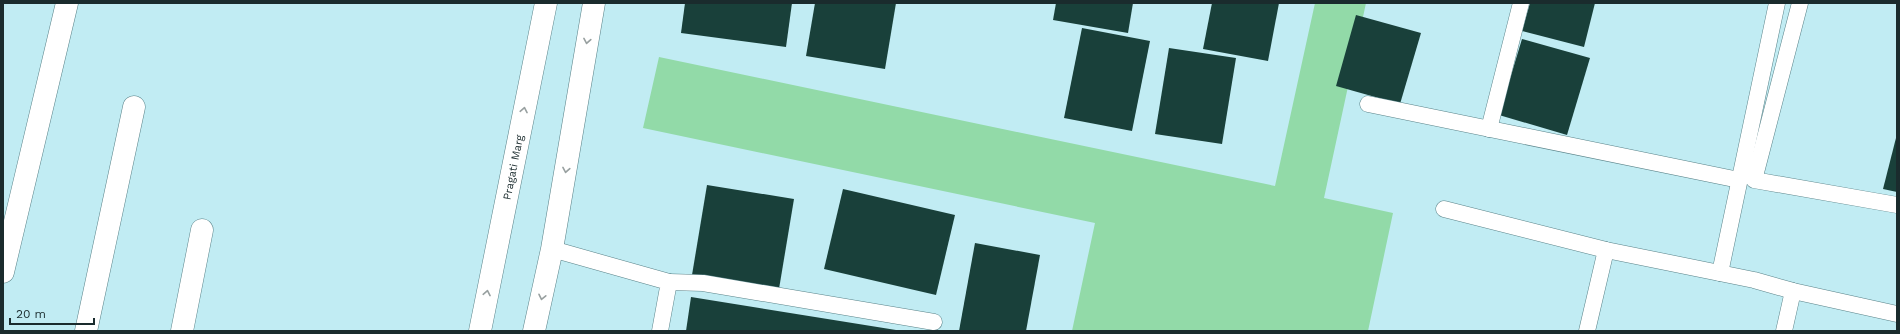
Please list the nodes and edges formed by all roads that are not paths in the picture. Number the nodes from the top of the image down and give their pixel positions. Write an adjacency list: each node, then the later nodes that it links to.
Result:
1 (67, 3): 16 (main road)
2 (546, 3): 24 (main road, Pragati Marg, one-way to 2)
3 (594, 3): 14 (main road, one-way to 14)
4 (1521, 3): 9 (lane)
5 (1777, 3): 10 (lane)
6 (1800, 3): 11 (lane)
7 (1368, 104): 9 (lane)
8 (134, 106): 22 (main road)
9 (1489, 129): 10 (lane)
10 (1739, 180): 17 (lane)
11 (1897, 205)
12 (1444, 209): 15 (lane)
13 (202, 230): 23 (main road)
14 (552, 249): 18 (lane); 25 (main road, one-way to 25)
15 (1606, 250): 17 (lane); 27 (lane)
16 (3, 272)
17 (1720, 273): 19 (lane)
18 (668, 282): 21 (lane); 26 (lane)
19 (1793, 291): 20 (lane); 28 (lane)
20 (1897, 314)
21 (934, 322)
22 (86, 331)
23 (182, 331)
24 (480, 331)
25 (534, 331)
26 (660, 331)
27 (1587, 331)
28 (1784, 331)

